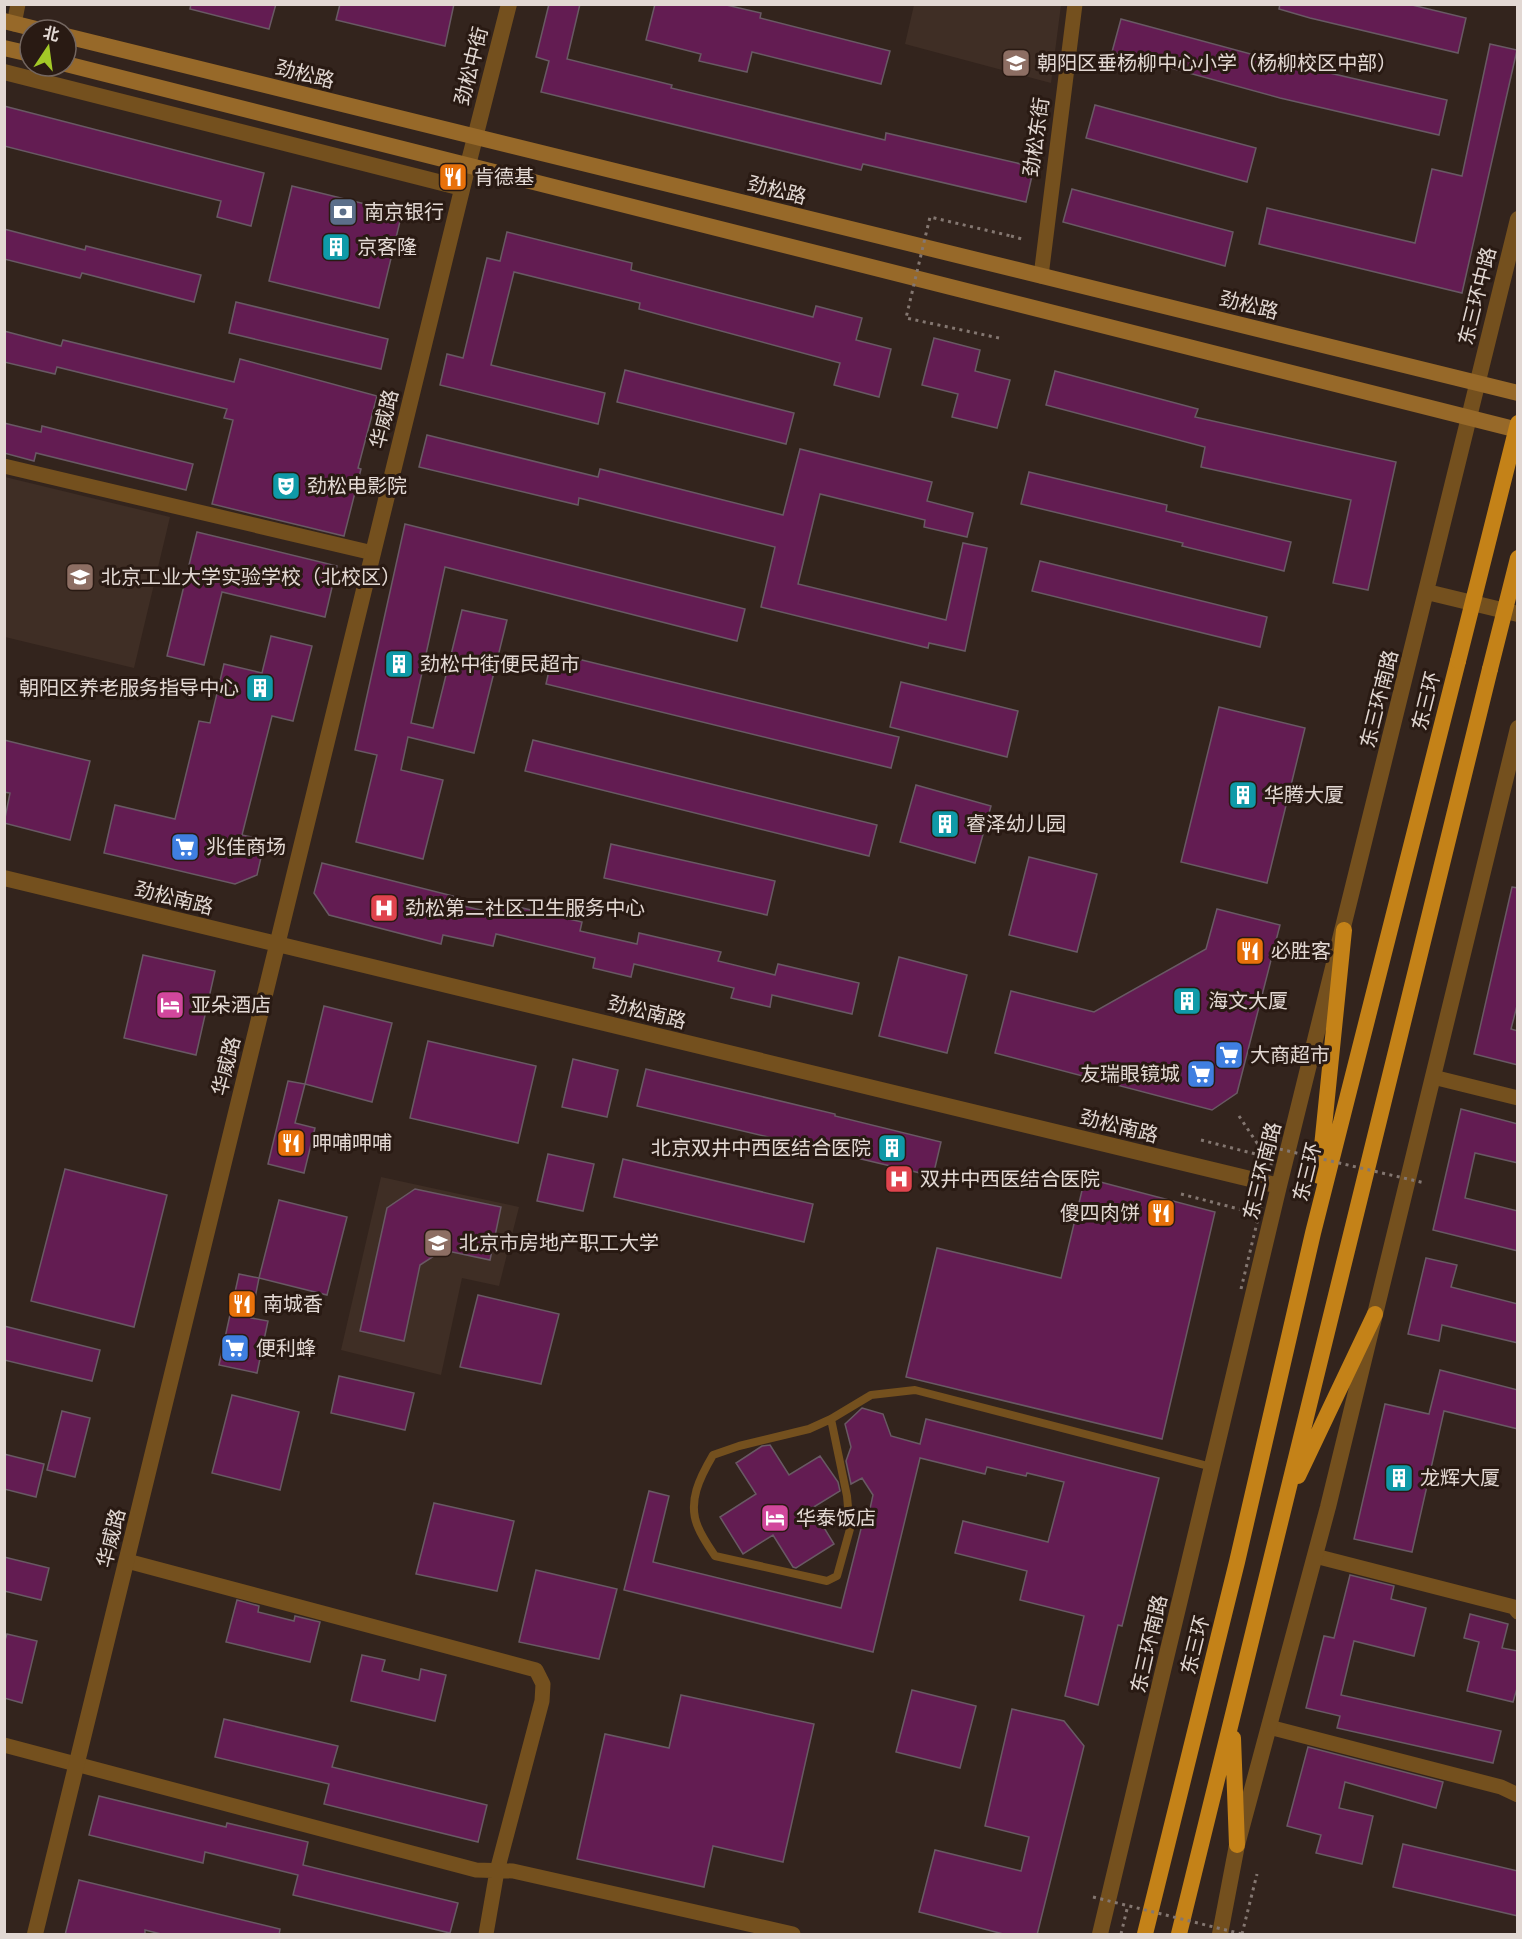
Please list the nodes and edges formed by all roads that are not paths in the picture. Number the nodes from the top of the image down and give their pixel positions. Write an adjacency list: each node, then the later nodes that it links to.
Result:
1 (18, 4): 4 (street)
2 (509, 4): 8 (street, 劲松中街)
3 (1075, 4): 12 (street, 劲松东街)
4 (9, 22)
5 (78, 39): 8 (main road, 劲松路)
6 (78, 67): 9 (main road)
7 (4, 72): 10 (street)
8 (475, 137): 9 (street, 华威路); 12 (main road, 劲松路)
9 (468, 165): 10 (street, 华威路); 15 (main road)
10 (462, 188): 19 (street, 华威路)
11 (1518, 219): 13 (street, 东三环中路)
12 (1041, 276): 13 (main road, 劲松路)
13 (1478, 383): 14 (main road, 劲松路); 15 (street, 东三环中路)
14 (1518, 393)
15 (1470, 418): 17 (main road); 21 (street, 东三环南路)
16 (1518, 423): 30 (highway, 东三环, bridge)
17 (1518, 430)
18 (4, 466): 19 (street)
19 (373, 552): 26 (street, 华威路)
20 (1518, 558): 34 (highway, bridge)
21 (1427, 592): 22 (street); 25 (street, 东三环南路)
22 (1518, 614)
23 (1518, 728): 27 (street)
24 (4, 878): 26 (street, 劲松南路)
25 (1344, 930): 29 (street, 东三环南路); 30 (highway)
26 (277, 945): 29 (street, 劲松南路); 36 (street, 华威路)
27 (1433, 1077): 28 (street); 31 (street)
28 (1518, 1098)
29 (1279, 1186): 33 (street, 东三环南路)
30 (1313, 1233): 49 (highway, 东三环)
31 (1375, 1314): 34 (highway); 35 (street)
32 (831, 1419): 32 (lane); 33 (lane)
33 (1213, 1467): 48 (street, 东三环南路)
34 (1282, 1510): 38 (highway)
35 (1315, 1556): 37 (street); 39 (street)
36 (127, 1561): 41 (street, 华威路); 44 (street)
37 (1518, 1612)
38 (1232, 1717): 43 (highway); 50 (highway)
39 (1269, 1727): 42 (street); 43 (street)
40 (4, 1745): 41 (street)
41 (77, 1764): 44 (street); 45 (street, 华威路)
42 (1518, 1795)
43 (1237, 1845): 51 (street)
44 (496, 1870): 46 (street); 47 (street)
45 (35, 1935)
46 (486, 1935)
47 (793, 1935)
48 (1100, 1935)
49 (1145, 1935)
50 (1179, 1935)
51 (1220, 1935)

